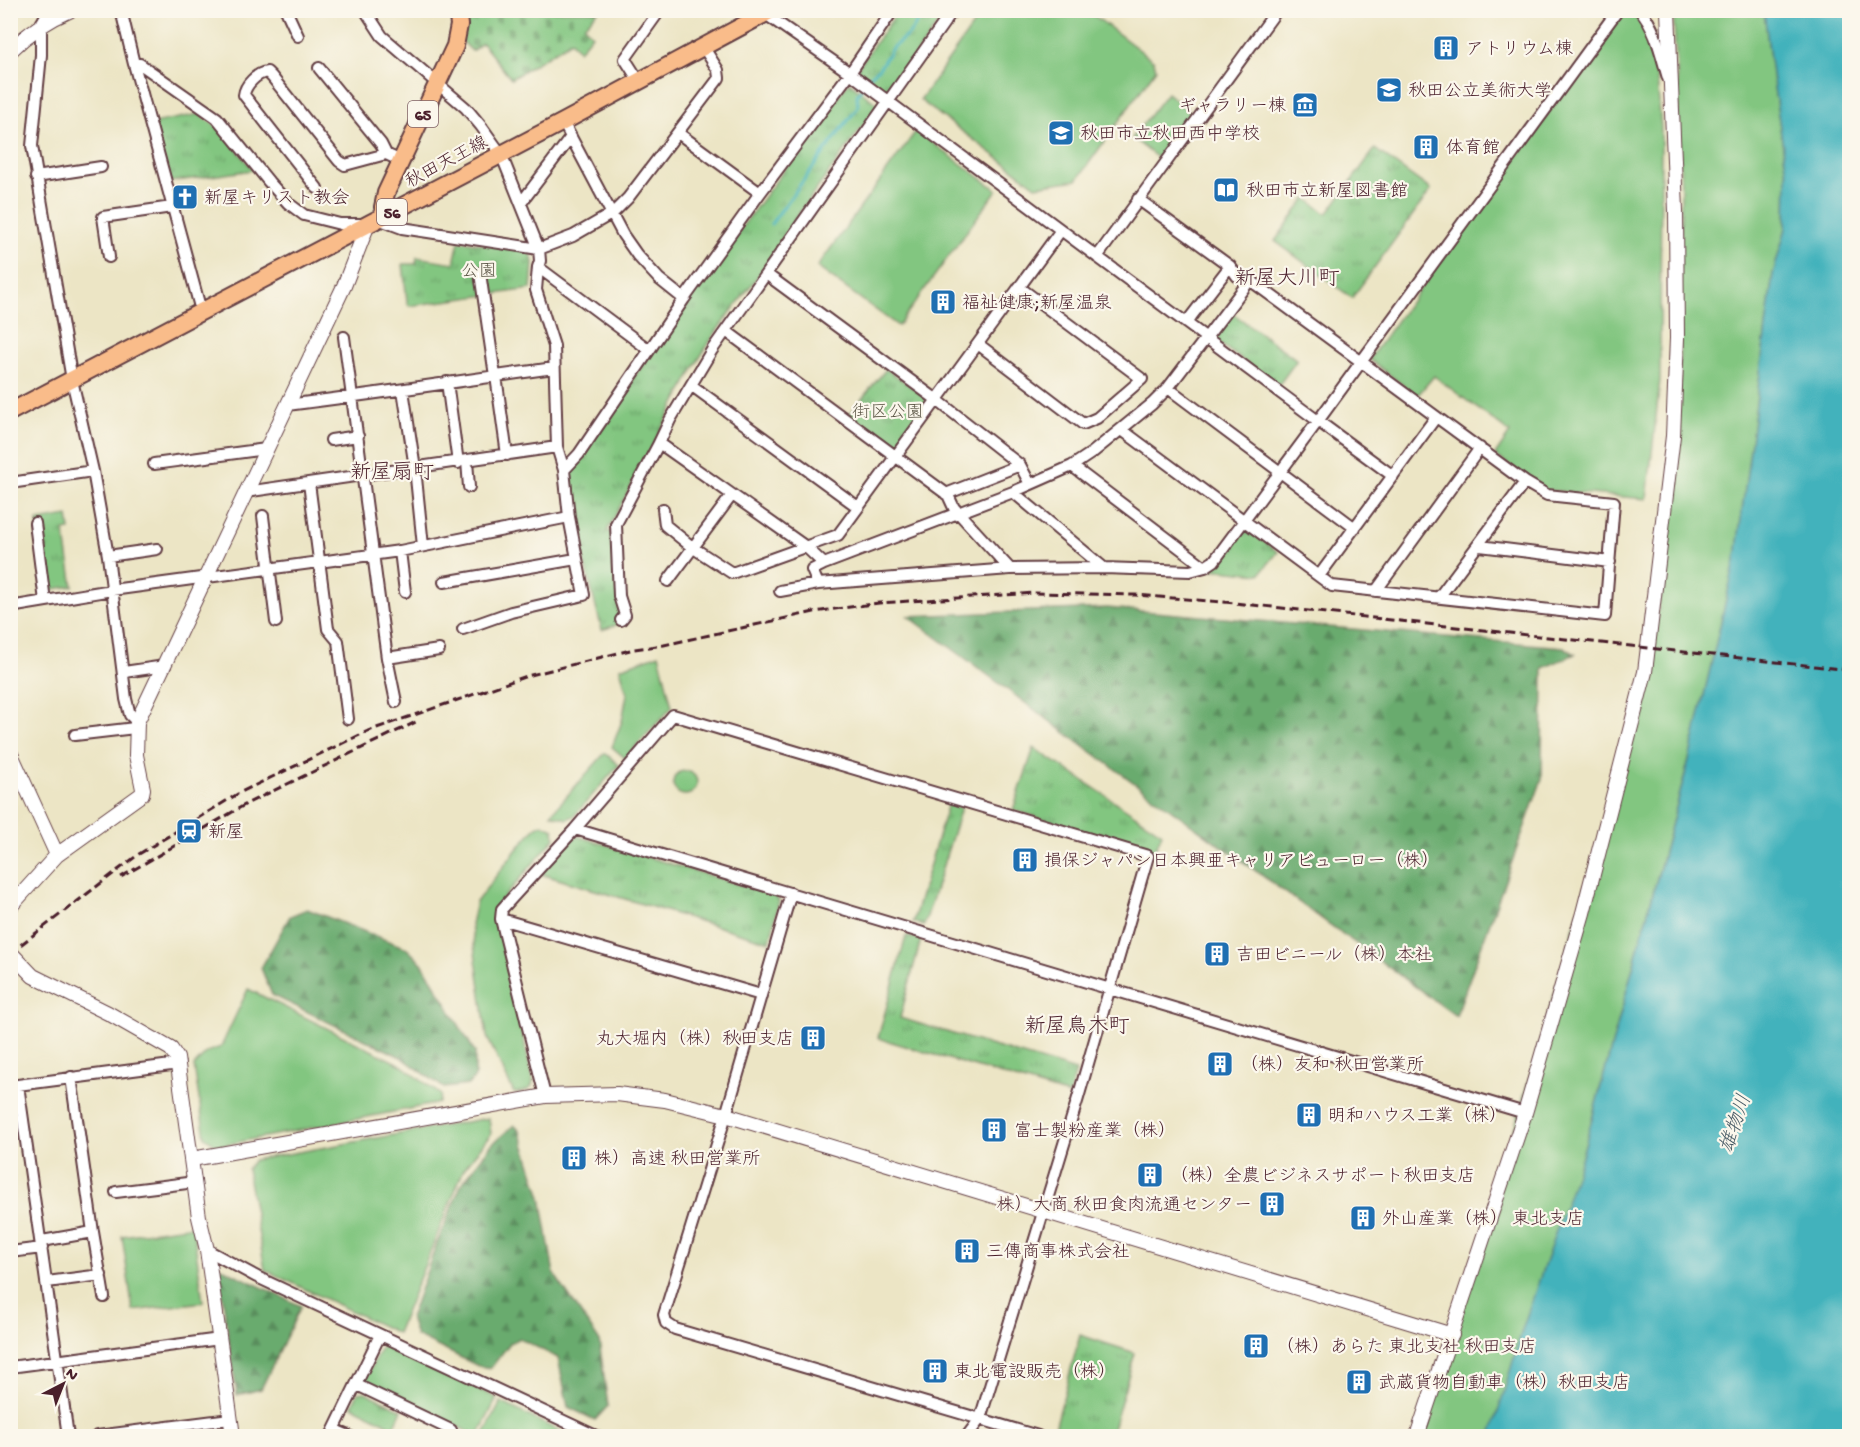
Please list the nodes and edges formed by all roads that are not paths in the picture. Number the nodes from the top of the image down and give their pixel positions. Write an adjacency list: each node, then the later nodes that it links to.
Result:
1 (49, 10): 15 (street)
2 (71, 10): 15 (street)
3 (121, 10): 19 (street)
4 (286, 10): 16 (street)
5 (365, 10): 23 (street)
6 (457, 10): 23 (main road, 65)
7 (660, 10): 22 (street)
8 (893, 10): 21 (street)
9 (953, 10): 25 (street)
10 (1277, 10): 34 (street)
11 (1618, 10): 57 (street)
12 (1640, 10): 24 (street)
13 (1668, 10): 24 (street)
14 (766, 12): 17 (main road, 秋田天王線 / 56); 21 (street)
15 (40, 24): 18 (street); 31 (street)
16 (298, 36)
17 (704, 48): 22 (main road, 秋田天王線 / 56); 27 (street)
18 (10, 51)
19 (134, 64): 36 (street); 38 (street)
20 (319, 68): 29 (street)
21 (853, 76): 25 (street); 33 (street)
22 (639, 81): 26 (main road, 秋田天王線 / 56)
23 (438, 83): 28 (street); 29 (main road, 65)
24 (1671, 87): 159 (street)
25 (884, 99): 39 (street); 46 (street)
26 (567, 130): 28 (main road, 秋田天王線 / 56); 35 (street); 37 (street)
27 (678, 133): 33 (street); 37 (street)
28 (501, 154): 35 (street); 38 (main road, 秋田天王線 / 56)
29 (394, 158): 32 (street); 38 (main road, 65)
30 (101, 167): 31 (street)
31 (36, 177): 60 (street)
32 (317, 188)
33 (760, 193): 49 (street)
34 (1138, 199): 42 (street); 43 (street)
35 (520, 203): 40 (street)
36 (172, 207): 41 (street); 50 (street)
37 (613, 213): 40 (street); 49 (street)
38 (377, 219): 40 (street); 50 (main road, 秋田天王線 / 56); 67 (street)
39 (1061, 230): 42 (street); 48 (street)
40 (539, 249): 44 (street)
41 (110, 257)
42 (1097, 257): 51 (street)
43 (1230, 266): 47 (street); 51 (street)
44 (538, 267): 56 (street); 58 (street)
45 (480, 273): 59 (street)
46 (766, 274): 52 (street); 66 (street)
47 (1250, 280): 54 (street); 57 (street)
48 (1019, 287): 55 (street); 55 (street)
49 (684, 299): 56 (street)
50 (201, 312): 60 (main road, 秋田天王線 / 56)
51 (1186, 323): 54 (street)
52 (726, 331): 62 (street); 79 (street)
53 (344, 337): 65 (street)
54 (1205, 337): 63 (street); 70 (street)
55 (978, 344): 66 (street)
56 (648, 349): 85 (street)
57 (1361, 361): 69 (street); 70 (street)
58 (554, 368): 59 (street); 75 (street)
59 (495, 376): 61 (street); 78 (street)
60 (72, 380): 68 (main road, 秋田天王線 / 56); 86 (street)
61 (447, 382): 64 (street); 80 (street)
62 (691, 385): 74 (street); 99 (street)
63 (1168, 388): 71 (street); 87 (street)
64 (403, 390): 65 (street); 84 (street)
65 (353, 398): 67 (street); 72 (street)
66 (937, 400): 79 (street); 82 (street)
67 (287, 405): 77 (street)
68 (10, 412)
69 (1436, 417): 76 (street); 89 (street)
70 (1318, 421): 87 (street); 89 (street)
71 (1122, 430): 83 (street); 104 (street)
72 (358, 436): 73 (street); 88 (street)
73 (331, 440)
74 (659, 443): 98 (street); 135 (street)
75 (557, 447): 78 (street); 85 (street)
76 (1480, 448): 90 (street); 130 (street)
77 (266, 449): 81 (street); 95 (street)
78 (507, 455): 80 (street)
79 (895, 455): 97 (street); 99 (street)
80 (462, 462): 84 (street); 94 (street)
81 (154, 464)
82 (1020, 465): 93 (street); 97 (street)
83 (1072, 466): 93 (street); 119 (street)
84 (415, 468): 88 (street); 107 (street)
85 (564, 470): 103 (street)
86 (93, 471): 91 (street); 114 (street)
87 (1280, 472): 104 (street); 106 (street)
88 (363, 476): 92 (street); 113 (street)
89 (1393, 476): 106 (street)
90 (1526, 482): 108 (street); 117 (street)
91 (10, 483)
92 (309, 483): 95 (street); 116 (street)
93 (1030, 484): 96 (street)
94 (469, 487)
95 (245, 492): 124 (street)
96 (1013, 492): 101 (street); 121 (street)
97 (946, 494): 101 (street)
98 (732, 495): 109 (street); 110 (street)
99 (858, 507): 110 (street)
100 (663, 509): 109 (street)
101 (960, 514): 118 (street); 122 (street)
102 (263, 516): 120 (street)
103 (569, 517): 107 (street); 115 (street)
104 (1244, 521): 119 (street); 123 (street)
105 (35, 523): 133 (street)
106 (1355, 528): 123 (street)
107 (423, 546): 112 (street)
108 (1480, 546): 117 (street); 132 (street)
109 (692, 547): 110 (street); 125 (street)
110 (806, 547): 118 (street)
111 (157, 549): 114 (street)
112 (400, 550): 113 (street); 131 (street)
113 (373, 554): 116 (street); 139 (street)
114 (108, 556): 128 (street)
115 (576, 559): 126 (street); 137 (street)
116 (319, 562): 120 (street); 143 (street)
117 (1610, 562): 132 (street)
118 (824, 564): 127 (street)
119 (1205, 567): 121 (street)
120 (270, 568): 124 (street); 136 (street)
121 (1104, 568): 122 (street)
122 (1010, 569): 127 (street)
123 (1319, 576): 130 (street)
124 (207, 577): 128 (street); 140 (street)
125 (668, 581)
126 (444, 582)
127 (818, 584): 129 (street)
128 (112, 590): 133 (street); 141 (street)
129 (780, 591)
130 (1376, 591): 132 (street)
131 (405, 592)
132 (1439, 597)
133 (45, 601): 134 (street)
134 (10, 607)
135 (621, 620)
136 (276, 622)
137 (464, 628)
138 (439, 650): 139 (street)
139 (387, 658): 142 (street)
140 (165, 666): 141 (street); 144 (street)
141 (124, 672): 144 (street)
142 (396, 702)
143 (348, 719)
144 (136, 725): 145 (street); 148 (street)
145 (75, 735)
146 (12, 759): 148 (street)
147 (575, 829): 149 (street); 151 (street); 153 (street)
148 (57, 855): 150 (street)
149 (791, 893): 153 (street); 154 (street)
150 (10, 907)
151 (501, 919): 154 (street); 158 (street)
152 (10, 952): 155 (street)
153 (1108, 988): 159 (street); 164 (street)
154 (761, 995): 160 (street)
155 (179, 1064): 156 (street); 161 (street)
156 (71, 1077): 157 (street); 165 (street)
157 (14, 1086): 166 (street)
158 (545, 1096): 160 (street); 161 (street)
159 (1525, 1113): 173 (street)
160 (726, 1115): 164 (street); 179 (street)
161 (192, 1160): 162 (street)
162 (195, 1182): 163 (street); 167 (street)
163 (116, 1192)
164 (1043, 1210): 173 (street); 179 (street)
165 (93, 1232): 166 (street); 169 (street)
166 (42, 1244): 168 (street); 170 (street)
167 (207, 1250): 172 (street); 174 (street)
168 (10, 1252)
169 (100, 1275): 170 (street); 171 (street)
170 (47, 1282): 175 (street)
171 (104, 1297)
172 (380, 1335): 177 (street); 186 (street)
173 (1452, 1335): 189 (street)
174 (220, 1340): 175 (street); 178 (street)
175 (58, 1361): 176 (street); 181 (street)
176 (10, 1367)
177 (357, 1385): 180 (street); 185 (street)
178 (230, 1419): 182 (street); 183 (street)
179 (980, 1419): 187 (street); 188 (street)
180 (333, 1433): 184 (street)
181 (68, 1437)
182 (97, 1437)
183 (233, 1437)
184 (349, 1437)
185 (447, 1437)
186 (596, 1437)
187 (967, 1437)
188 (1038, 1437)
189 (1417, 1437)

